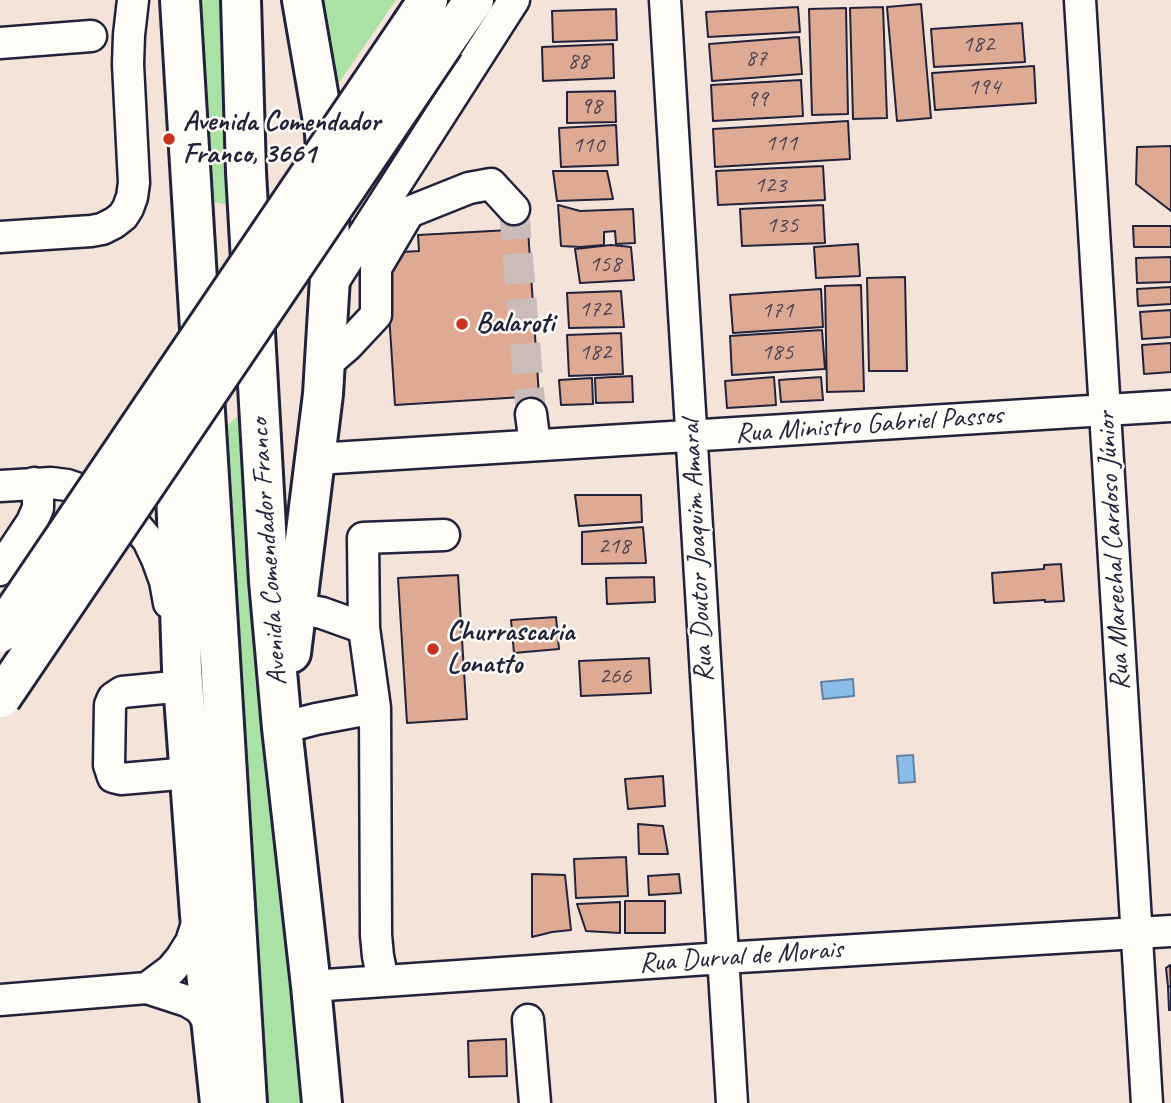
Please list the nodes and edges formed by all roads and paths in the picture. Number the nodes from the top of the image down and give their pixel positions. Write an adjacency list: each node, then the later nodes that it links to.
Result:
1 (133, 0): 13 (street)
2 (180, 0): 15 (main road, Avenida Comendador Franco)
3 (240, 0): 34 (main road, Avenida Comendador Franco)
4 (302, 0): 14 (main road)
5 (474, 0): 32 (main road, bridge)
6 (514, 0): 14 (street)
7 (665, 0): 20 (street, Rua Doutor Joaquim Amaral)
8 (1080, 0): 18 (street, Rua Marechal Cardoso Júnior)
9 (420, 12): 30 (main road, bridge)
10 (91, 36): 11 (street)
11 (0, 43)
12 (514, 209): 16 (street)
13 (0, 237)
14 (330, 287): 16 (main road)
15 (200, 315): 25 (main road); 31 (main road); 47 (main road, Avenida Comendador Franco)
16 (326, 365): 22 (main road)
17 (1171, 406): 18 (street, Rua Ministro Gabriel Passos)
18 (1105, 410): 20 (street, Rua Ministro Gabriel Passos); 37 (street, Rua Marechal Cardoso Júnior)
19 (531, 414): 21 (street)
20 (691, 435): 21 (street, Rua Ministro Gabriel Passos); 39 (street, Rua Doutor Joaquim Amaral)
21 (535, 445): 22 (street, Rua Ministro Gabriel Passos)
22 (316, 459): 28 (main road)
23 (34, 483): 24 (street); 25 (street); 27 (street)
24 (0, 486)
25 (88, 492): 31 (street)
26 (444, 535): 29 (street)
27 (0, 570)
28 (297, 608): 29 (street); 34 (main road)
29 (364, 628): 33 (street)
30 (0, 633)
31 (183, 678): 35 (main road); 35 (street)
32 (0, 698)
33 (374, 708): 34 (street); 40 (street)
34 (282, 728): 41 (main road, Avenida Comendador Franco)
35 (190, 773): 36 (main road)
36 (200, 915): 42 (street); 45 (main road)
37 (1137, 932): 38 (street, Rua Durval de Morais); 39 (street, Rua Durval de Morais); 51 (street, Rua Marechal Cardoso Júnior)
38 (1171, 932)
39 (723, 958): 40 (street, Rua Durval de Morais); 50 (street, Rua Doutor Joaquim Amaral)
40 (383, 981): 41 (street, Rua Durval de Morais)
41 (312, 986): 48 (main road, Avenida Comendador Franco)
42 (147, 988): 43 (street); 45 (street)
43 (0, 1000)
44 (528, 1020): 49 (street)
45 (211, 1024): 46 (main road)
46 (220, 1103)
47 (247, 1103)
48 (322, 1103)
49 (534, 1103)
50 (732, 1103)
51 (1147, 1103)

